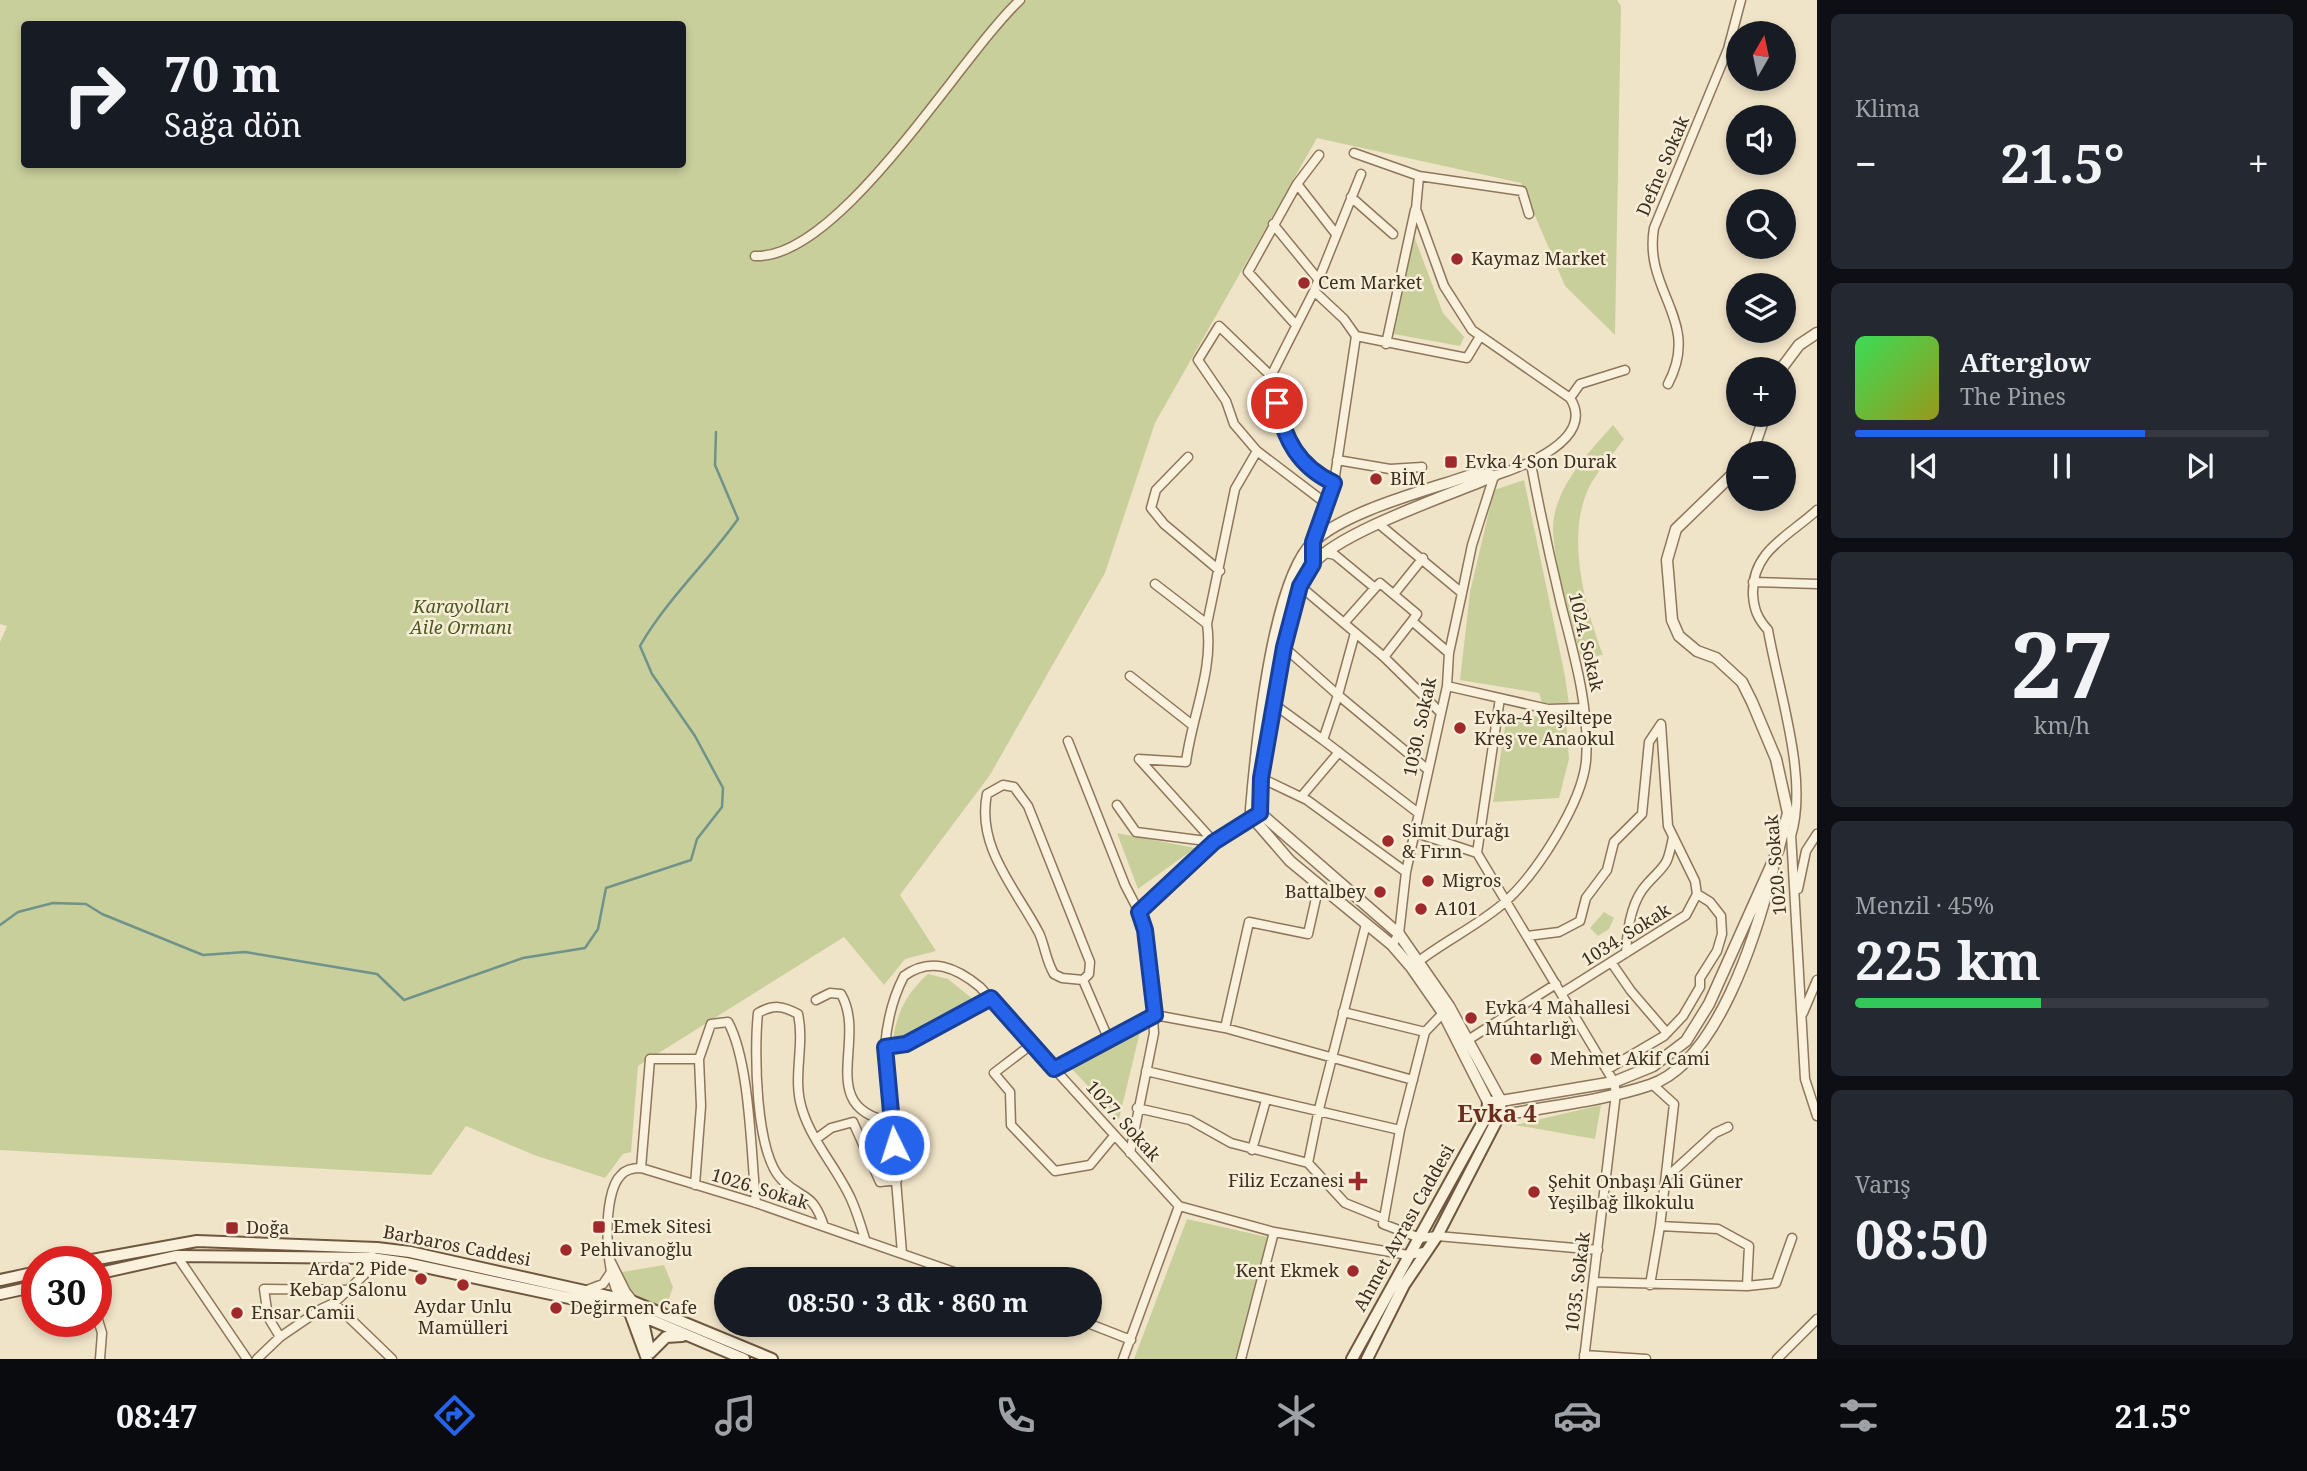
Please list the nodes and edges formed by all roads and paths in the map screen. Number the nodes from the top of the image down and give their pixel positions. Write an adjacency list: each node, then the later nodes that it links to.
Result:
1 (1020, 0): 14 (street)
2 (1741, 0): 25 (street, Defne Sokak)
3 (1354, 153): 6 (street)
4 (1320, 155): 7 (street)
5 (1360, 174): 8 (street)
6 (1419, 176): 9 (street); 10 (street)
7 (1297, 184): 11 (street); 12 (street)
8 (1351, 197): 12 (street); 13 (street)
9 (1416, 209): 20 (street); 21 (street)
10 (1529, 214)
11 (1273, 224): 15 (street); 17 (street)
12 (1336, 234): 15 (street)
13 (1393, 234)
14 (755, 256)
15 (1318, 279): 16 (street)
16 (1314, 291): 17 (street); 19 (street)
17 (1295, 324): 24 (street)
18 (1817, 333): 22 (street)
19 (1356, 336): 21 (street); 29 (street)
20 (1479, 338): 21 (street); 26 (street)
21 (1386, 344)
22 (1790, 357)
23 (1625, 370): 26 (street)
24 (1271, 376): 27 (street); 34 (street)
25 (1668, 384)
26 (1570, 398): 30 (street)
27 (1257, 451): 35 (street); 42 (street)
28 (1188, 457): 42 (street)
29 (1338, 460): 31 (street); 34 (street)
30 (1531, 464): 32 (street); 62 (street, 1024. Sokak)
31 (1422, 467)
32 (1494, 476): 37 (street); 38 (street); 48 (street, 1030. Sokak)
33 (1726, 481): 73 (street, 1020. Sokak)
34 (1334, 483): 35 (street)
35 (1328, 505): 38 (street)
36 (1817, 510): 43 (street)
37 (1379, 524): 39 (street); 40 (street)
38 (1313, 542): 41 (street); 74 (street)
39 (1326, 553): 41 (street); 47 (street)
40 (1423, 558): 48 (street); 49 (street)
41 (1313, 564): 46 (street)
42 (1220, 570): 52 (street)
43 (1752, 582): 44 (street); 78 (street)
44 (1817, 583)
45 (1154, 584): 52 (street)
46 (1300, 586): 51 (street); 54 (street)
47 (1374, 588): 49 (street); 51 (street)
48 (1462, 593): 55 (street, 1030. Sokak)
49 (1394, 594): 50 (street)
50 (1412, 621): 55 (street); 56 (street)
51 (1344, 623): 53 (street)
52 (1207, 624): 64 (street)
53 (1355, 633): 56 (street); 59 (street)
54 (1284, 647): 59 (street); 61 (street)
55 (1449, 653): 58 (street, 1030. Sokak)
56 (1384, 657): 63 (street)
57 (1130, 676): 64 (street)
58 (1447, 686): 60 (street); 63 (street, 1030. Sokak)
59 (1338, 695): 65 (street); 68 (street)
60 (1500, 698): 62 (street); 81 (street)
61 (1275, 705): 65 (street); 69 (street)
62 (1584, 708): 86 (street, 1024. Sokak)
63 (1439, 711): 68 (street, 1030. Sokak)
64 (1191, 724): 79 (street)
65 (1323, 740): 67 (street)
66 (1068, 741): 87 (street)
67 (1339, 752): 70 (street); 72 (street)
68 (1427, 769): 72 (street, 1030. Sokak)
69 (1261, 778): 70 (street); 74 (street)
70 (1301, 797): 82 (street)
71 (1117, 805): 79 (street)
72 (1417, 812): 75 (street, 1030. Sokak)
73 (1788, 813): 78 (street, 1020. Sokak); 80 (street)
74 (1255, 815): 79 (street); 83 (street); 89 (street)
75 (1413, 832): 81 (street); 82 (street, 1030. Sokak)
76 (1817, 834): 85 (street)
77 (1674, 835): 84 (street); 90 (street); 92 (street)
78 (1791, 836): 85 (street, 1020. Sokak)
79 (1214, 842): 87 (street)
80 (1779, 848): 119 (street); 120 (street)
81 (1477, 853): 86 (street, 1035. Sokak)
82 (1406, 872): 89 (street, 1030. Sokak)
83 (1320, 885): 88 (street); 106 (street)
84 (1697, 894): 92 (street, 1034. Sokak); 108 (street)
85 (1796, 899): 105 (street, 1020. Sokak)
86 (1506, 901): 90 (street, 1035. Sokak); 93 (street, 1024. Sokak)
87 (1139, 912): 104 (street)
88 (1366, 924): 91 (street); 103 (street)
89 (1399, 933): 91 (street, 1030. Sokak); 93 (street)
90 (1527, 936): 98 (street, 1035. Sokak)
91 (1392, 945): 95 (street)
92 (1626, 953): 94 (street, 1034. Sokak)
93 (1420, 960): 95 (street, 1024. Sokak); 102 (street)
94 (1611, 962): 99 (street, 1034. Sokak); 108 (street)
95 (1411, 967): 102 (street)
96 (1817, 979): 105 (street)
97 (1083, 980): 97 (street); 109 (street)
98 (1556, 984): 99 (street, 1035. Sokak); 110 (street)
99 (1562, 993): 116 (street, 1035. Sokak)
100 (991, 998): 111 (street, 1027. Sokak); 112 (street); 112 (street, 1027. Sokak)
101 (816, 1000): 129 (street)
102 (1446, 1010): 107 (street); 110 (street); 124 (street)
103 (1343, 1013): 107 (street); 113 (street)
104 (1155, 1015): 106 (street); 109 (street); 117 (street)
105 (1802, 1015): 128 (street, 1020. Sokak)
106 (1225, 1028): 113 (street)
107 (1425, 1032): 118 (street)
108 (1667, 1033): 116 (street)
109 (1108, 1038): 115 (street)
110 (1468, 1040): 123 (street)
111 (1032, 1044): 115 (street, 1027. Sokak); 132 (street)
112 (885, 1047): 129 (street, 1027. Sokak)
113 (1334, 1056): 118 (street); 126 (street)
114 (699, 1059): 137 (street); 140 (street); 141 (street)
115 (1054, 1069): 132 (street, 1027. Sokak)
116 (1608, 1069): 119 (street, 1035. Sokak)
117 (1146, 1070): 122 (street); 125 (street)
118 (1413, 1080): 131 (street)
119 (1614, 1082): 121 (street, 1035. Sokak); 123 (street)
120 (1653, 1084): 121 (street); 138 (street)
121 (1616, 1093): 127 (street); 151 (street, 1035. Sokak)
122 (1266, 1100): 126 (street); 134 (street)
123 (1501, 1101): 124 (main road); 127 (main road)
124 (1488, 1102): 127 (main road)
125 (1137, 1108): 134 (street); 135 (street)
126 (1319, 1109): 131 (street); 136 (street)
127 (1493, 1115): 147 (main road, Ahmet Avrası Caddesi); 148 (main road, Ahmet Avrası Caddesi)
128 (1817, 1116)
129 (892, 1122): 139 (street, 1027. Sokak)
130 (1728, 1127): 138 (street)
131 (1400, 1130): 143 (street)
132 (1114, 1136): 135 (street, 1027. Sokak)
133 (816, 1139): 139 (street); 144 (street); 150 (street)
134 (1252, 1150): 136 (street)
135 (1130, 1153): 142 (street, 1027. Sokak)
136 (1308, 1163): 143 (street)
137 (641, 1168): 140 (street, 1026. Sokak); 158 (street)
138 (1667, 1177): 145 (street)
139 (897, 1180): 154 (street, 1027. Sokak)
140 (695, 1185): 141 (street, 1026. Sokak)
141 (756, 1202): 144 (street, 1026. Sokak)
142 (1179, 1206): 146 (street); 180 (street)
143 (1382, 1219): 148 (street)
144 (824, 1226): 150 (street, 1026. Sokak)
145 (1660, 1226): 165 (street); 166 (street)
146 (1274, 1232): 155 (street); 190 (street)
147 (1437, 1236): 148 (street); 151 (street); 152 (main road, Ahmet Avrası Caddesi)
148 (1420, 1238): 155 (main road, Ahmet Avrası Caddesi)
149 (1792, 1238): 166 (street)
150 (864, 1240): 154 (street, 1026. Sokak)
151 (1598, 1250): 164 (street, 1035. Sokak)
152 (1424, 1252): 155 (street); 192 (main road, Ahmet Avrası Caddesi)
153 (374, 1253): 156 (main road, Barbaros Caddesi); 157 (main road, Barbaros Caddesi); 168 (street); 169 (main road, Barbaros Caddesi); 173 (main road, Barbaros Caddesi)
154 (902, 1253): 159 (street, 1026. Sokak)
155 (1408, 1255): 191 (main road, Ahmet Avrası Caddesi)
156 (112, 1256)
157 (177, 1256): 160 (main road, Barbaros Caddesi); 184 (street)
158 (610, 1260): 161 (street); 173 (street)
159 (941, 1267)
160 (112, 1270)
161 (611, 1272): 169 (street); 171 (street)
162 (21, 1275): 163 (main road)
163 (0, 1280)
164 (1594, 1282): 165 (street); 182 (street, 1035. Sokak)
165 (1650, 1285): 166 (street)
166 (1746, 1286)
167 (21, 1289): 170 (main road)
168 (348, 1290): 172 (street); 179 (street)
169 (584, 1290): 171 (main road, Barbaros Caddesi)
170 (0, 1294)
171 (621, 1298): 173 (main road)
172 (334, 1303): 179 (street); 186 (street)
173 (632, 1307): 174 (main road, Barbaros Caddesi); 181 (main road); 188 (main road, Barbaros Caddesi)
174 (642, 1317): 177 (main road, Barbaros Caddesi); 181 (main road)
175 (1817, 1319): 194 (street)
176 (1102, 1329): 180 (street)
177 (688, 1336): 181 (main road); 187 (main road, Barbaros Caddesi)
178 (102, 1337): 183 (street)
179 (280, 1337): 185 (street)
180 (1131, 1340): 189 (street)
181 (649, 1357)
182 (1584, 1357): 193 (street)
183 (100, 1359)
184 (247, 1359)
185 (257, 1359)
186 (392, 1359)
187 (744, 1359)
188 (772, 1359)
189 (1123, 1359)
190 (1241, 1359)
191 (1353, 1359)
192 (1367, 1359)
193 (1646, 1359)
194 (1777, 1359)

